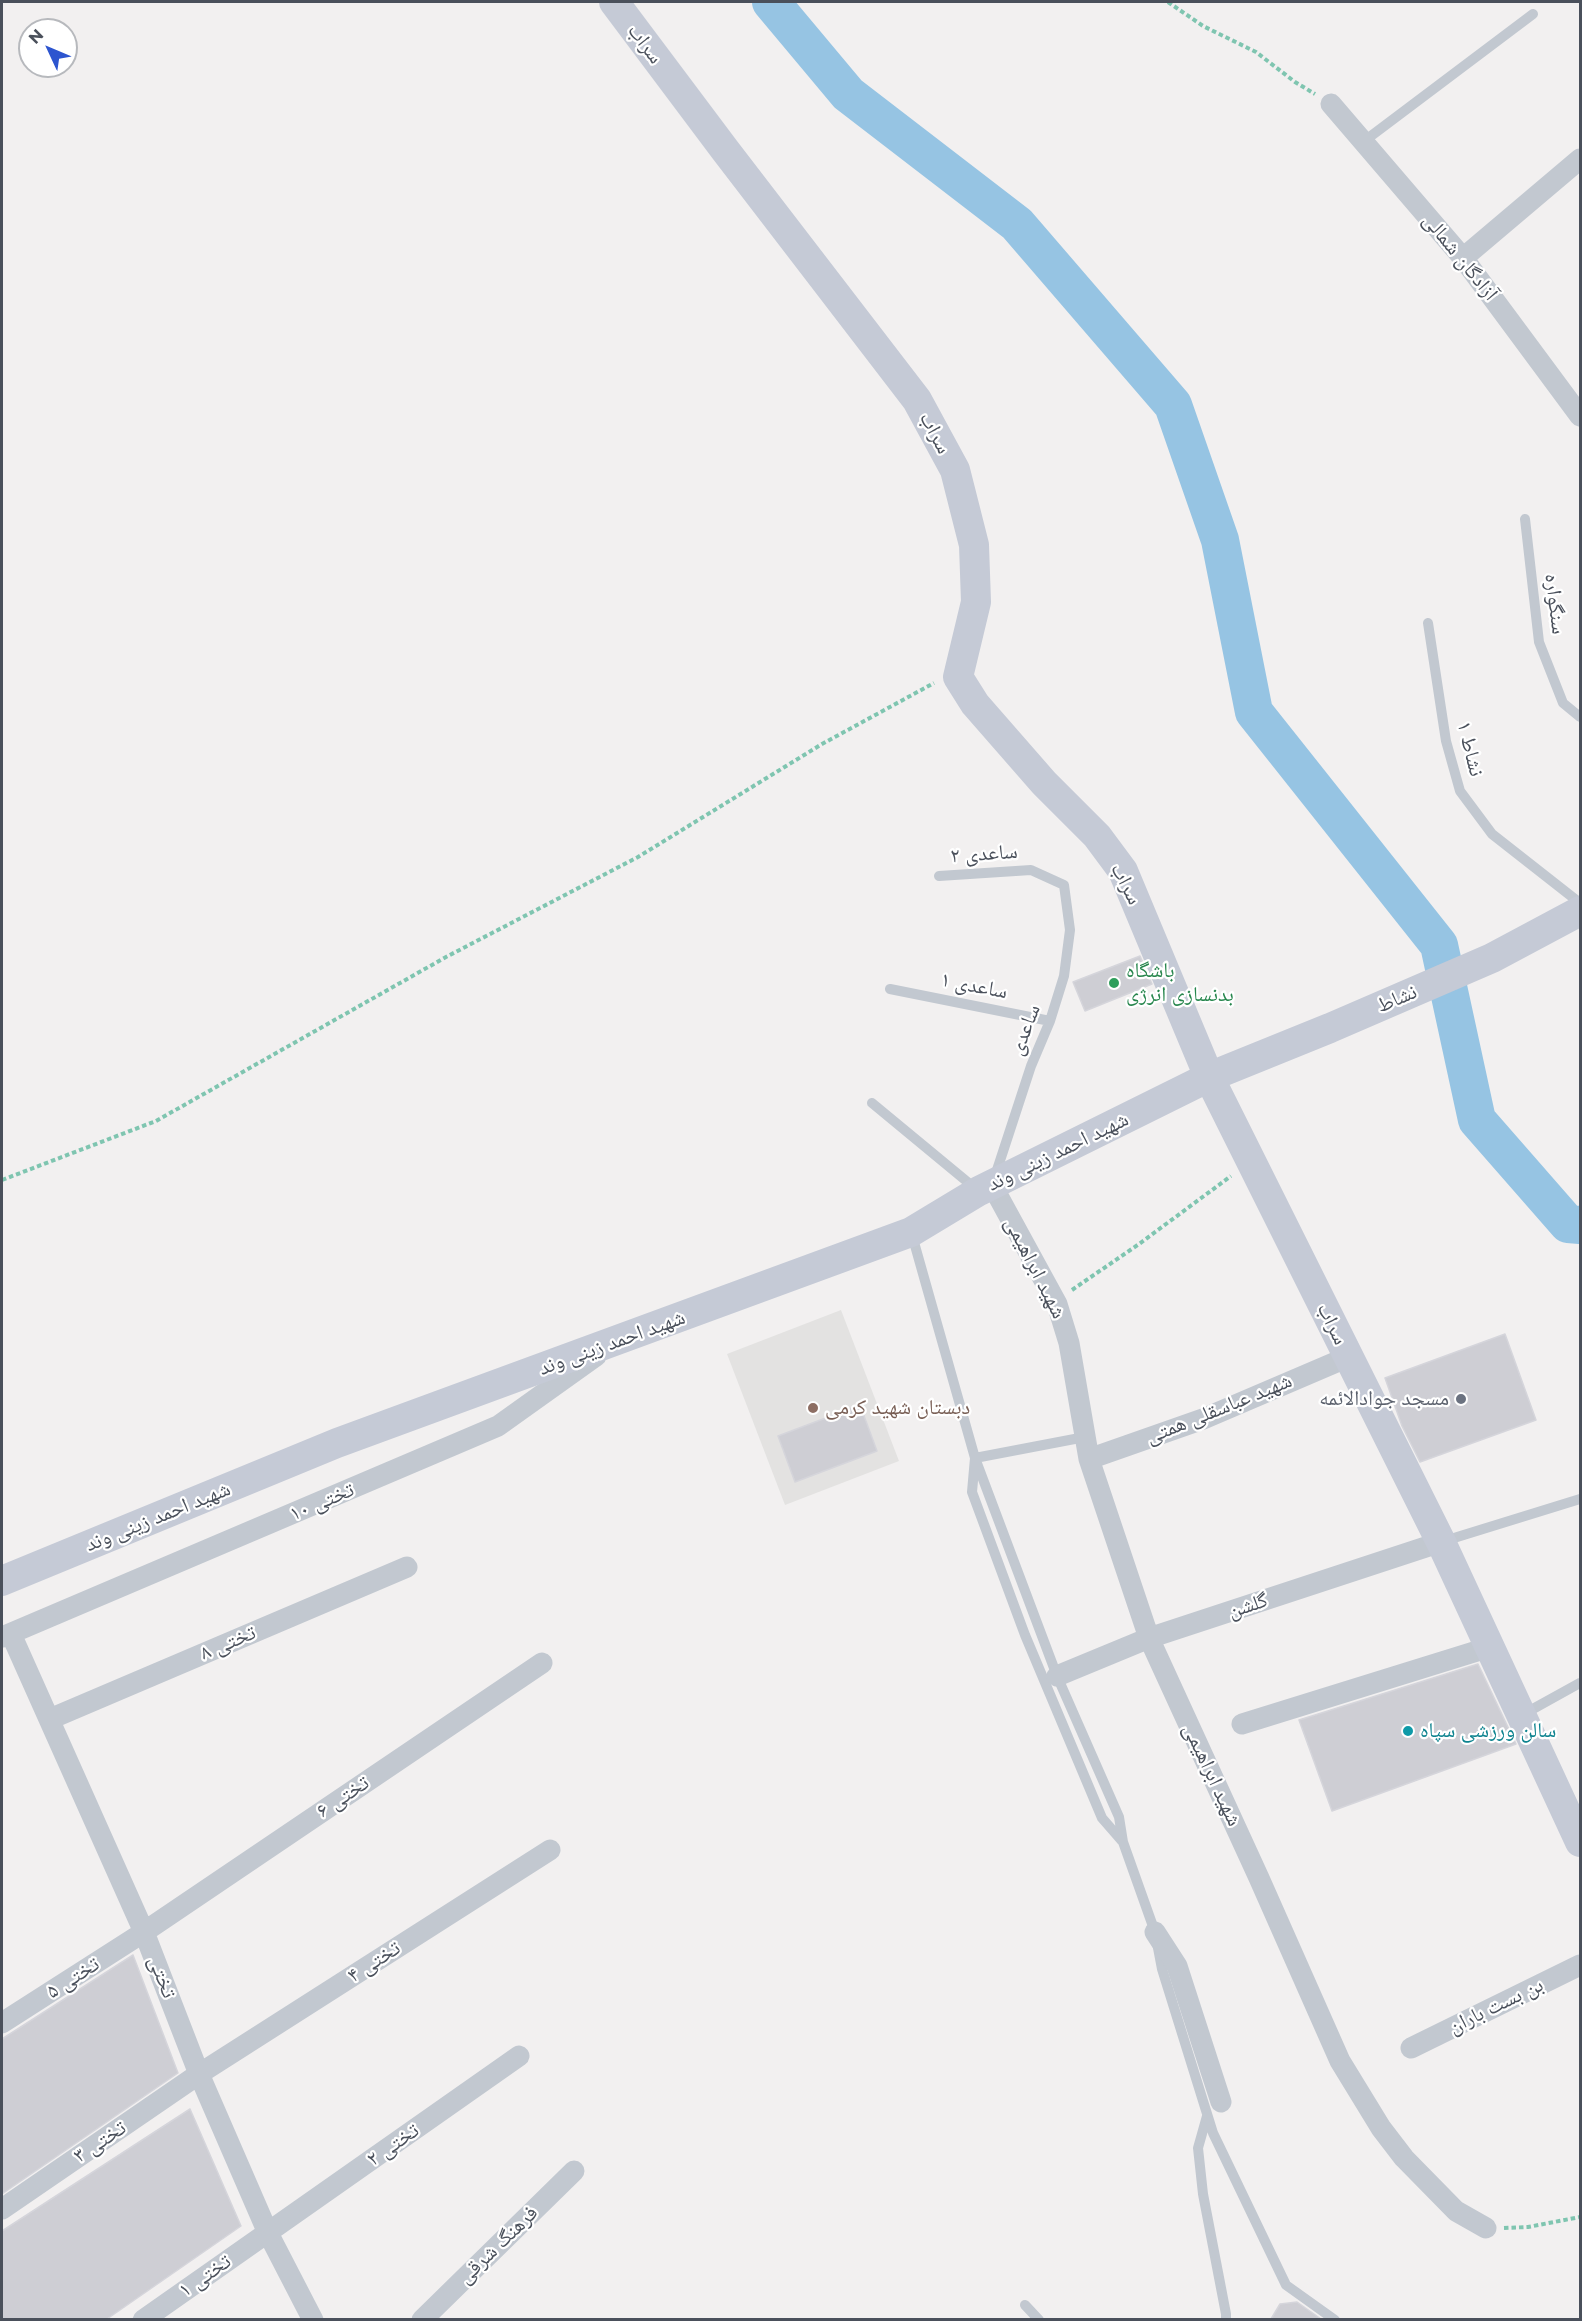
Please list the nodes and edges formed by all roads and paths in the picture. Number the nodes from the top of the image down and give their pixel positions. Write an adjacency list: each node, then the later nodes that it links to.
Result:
1 (614, 2): 11 (main road, سراب)
2 (1168, 2): 4 (path)
3 (1533, 14): 5 (lane)
4 (1331, 104): 5 (street, آزادگان شمالی)
5 (1364, 142): 7 (street, آزادگان شمالی)
6 (1581, 159): 7 (street)
7 (1463, 258): 8 (street, آزادگان شمالی)
8 (1581, 416)
9 (1525, 519): 12 (lane, سنگواره)
10 (1428, 623): 15 (lane, نشاط ۱)
11 (959, 669): 19 (main road, سراب); 22 (path)
12 (1581, 717)
13 (939, 876): 14 (lane, ساعدی ۲)
14 (1064, 885): 18 (lane, ساعدی)
15 (1581, 903)
16 (1581, 911): 19 (main road, نشاط)
17 (890, 989): 18 (lane, ساعدی ۱)
18 (1050, 1021): 23 (lane, ساعدی)
19 (1209, 1077): 21 (main road, سراب); 23 (main road, شهید احمد زینی وند)
20 (872, 1103): 23 (lane)
21 (1251, 1161): 25 (path); 27 (main road, سراب)
22 (2, 1180)
23 (985, 1188): 24 (main road, شهید احمد زینی وند); 25 (street, شهید ابراهیمی)
24 (911, 1232): 26 (main road, شهید احمد زینی وند); 29 (lane)
25 (1055, 1300): 28 (street, شهید ابراهیمی)
26 (616, 1341): 34 (main road, شهید احمد زینی وند); 35 (street, تختی ۱۰)
27 (1348, 1357): 30 (street, شهید عباسقلی همتی); 32 (main road, سراب)
28 (1085, 1437): 29 (lane); 30 (street, شهید ابراهیمی)
29 (975, 1458): 39 (lane); 44 (lane)
30 (1089, 1459): 36 (street, شهید ابراهیمی)
31 (1581, 1499): 32 (lane)
32 (1441, 1542): 36 (street, گلشن); 37 (main road, سراب)
33 (407, 1566): 42 (street, تختی ۸)
34 (2, 1581)
35 (6, 1635): 42 (street, تختی)
36 (1149, 1638): 39 (street, گلشن); 58 (street, شهید ابراهیمی)
37 (1490, 1647): 41 (main road, سراب); 43 (street)
38 (542, 1663): 47 (street, تختی ۶)
39 (1057, 1676): 44 (lane)
40 (1581, 1683): 41 (lane)
41 (1522, 1715): 45 (main road, سراب)
42 (50, 1719): 47 (street, تختی)
43 (1242, 1724)
44 (1123, 1842): 48 (lane)
45 (1581, 1842)
46 (550, 1850): 53 (street, تختی ۴)
47 (144, 1932): 50 (street, تختی ۵); 53 (street, تختی)
48 (1155, 1932): 54 (street)
49 (1581, 1965): 51 (street, بن بست باران)
50 (2, 2023)
51 (1411, 2048)
52 (519, 2056): 59 (street, تختی ۲)
53 (199, 2074): 56 (street, تختی ۳); 59 (street, تختی)
54 (1214, 2109): 60 (lane); 67 (lane)
55 (574, 2171): 65 (street, فرهنگ شرقی)
56 (2, 2209)
57 (1581, 2217): 58 (path)
58 (1486, 2228)
59 (268, 2233): 63 (street, تختی ۱); 64 (street, تختی)
60 (1286, 2285): 61 (lane); 68 (lane)
61 (1293, 2300)
62 (1025, 2305): 66 (lane)
63 (143, 2319)
64 (314, 2319)
65 (422, 2319)
66 (1038, 2319)
67 (1226, 2319)
68 (1335, 2319)

